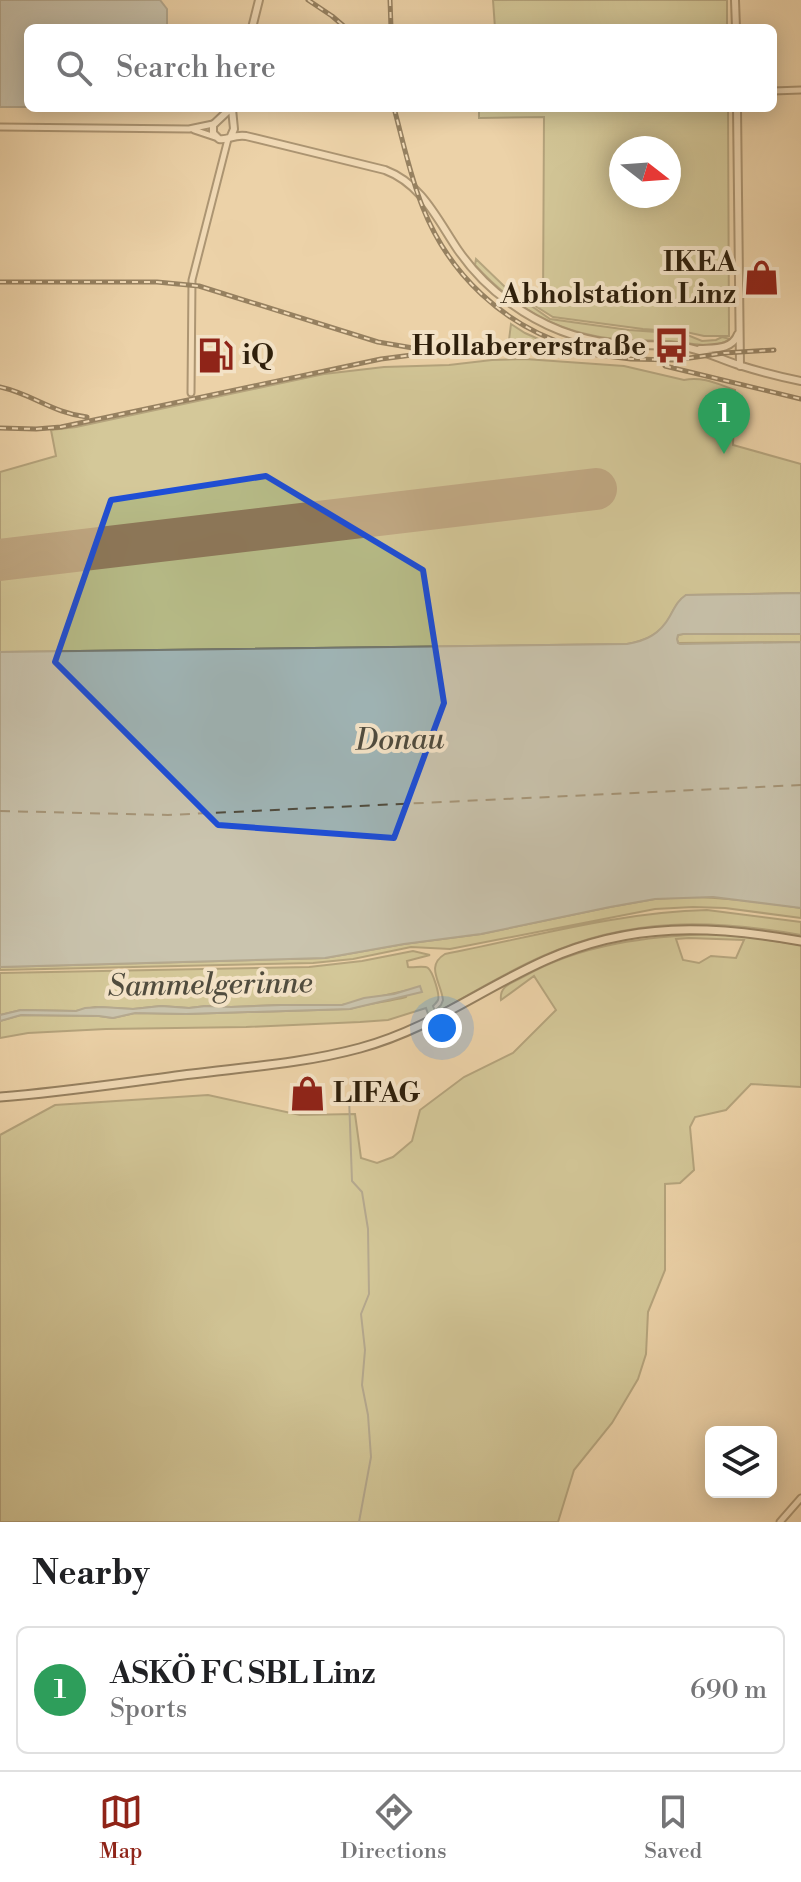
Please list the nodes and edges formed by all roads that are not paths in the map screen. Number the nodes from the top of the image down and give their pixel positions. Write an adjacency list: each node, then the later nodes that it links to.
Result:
1 (259, 0): 3 (street)
2 (735, 0): 4 (street)
3 (253, 24)
4 (736, 24)
5 (801, 90): 6 (street)
6 (777, 91)
7 (228, 112): 10 (street)
8 (232, 112): 12 (street)
9 (737, 112): 19 (street)
10 (222, 118): 11 (street); 12 (street)
11 (213, 124): 14 (street); 17 (street)
12 (233, 126): 15 (street); 16 (street)
13 (0, 127): 14 (street)
14 (189, 129): 17 (street)
15 (246, 136): 16 (street); 20 (street)
16 (230, 137): 17 (street); 18 (street)
17 (218, 138): 18 (street)
18 (225, 148): 23 (street)
19 (740, 328): 20 (street); 21 (street)
20 (692, 349): 21 (street)
21 (740, 366): 22 (street)
22 (801, 381)
23 (191, 393)
24 (801, 941): 25 (main road)
25 (0, 1097)
26 (801, 1498): 27 (street)
27 (780, 1522)

